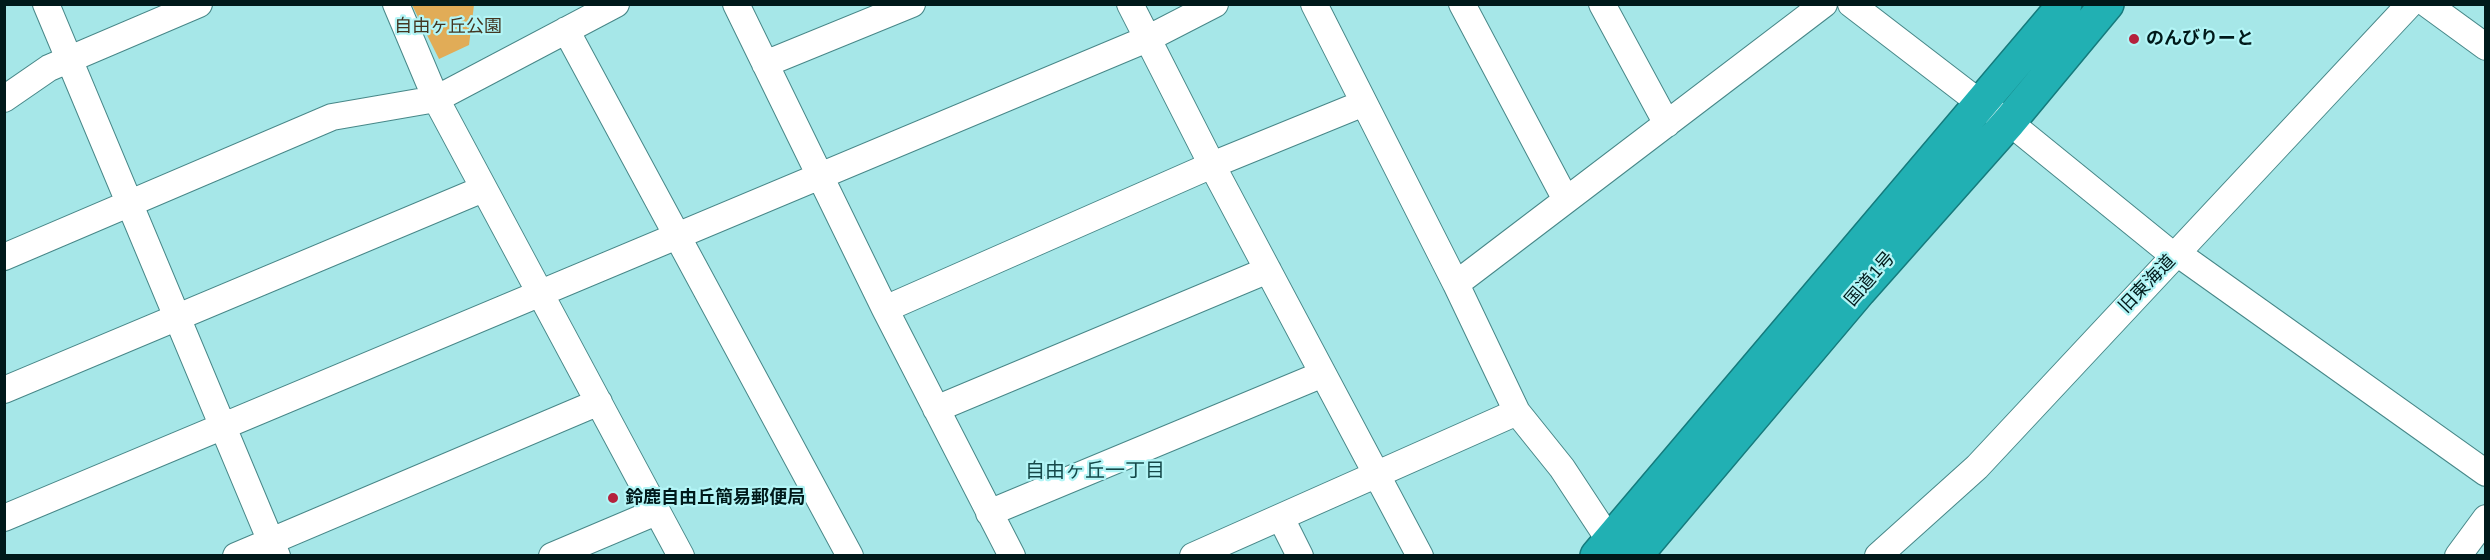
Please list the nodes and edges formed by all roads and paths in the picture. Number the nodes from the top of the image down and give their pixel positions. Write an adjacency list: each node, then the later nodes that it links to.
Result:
1 (45, 4): 21 (street)
2 (199, 4): 21 (street)
3 (396, 4): 24 (street)
4 (616, 4): 18 (street)
5 (736, 4): 22 (street)
6 (912, 4): 22 (street)
7 (1130, 4): 19 (street)
8 (1215, 4): 19 (street)
9 (1314, 4): 25 (street)
10 (1462, 4): 32 (street)
11 (1824, 4): 28 (street)
12 (1851, 4): 26 (street)
13 (2065, 4): 26 (highway, 国道1号)
14 (2107, 4): 27 (highway, 国道1号)
15 (2410, 4): 35 (street, 旧東海道)
16 (2427, 4): 20 (street)
17 (1604, 5): 28 (street)
18 (566, 30): 24 (street); 34 (street)
19 (1147, 39): 29 (street); 30 (street)
20 (2486, 47)
21 (69, 58): 23 (street); 33 (street)
22 (765, 64): 30 (street)
23 (4, 99)
24 (436, 99): 31 (street); 33 (street)
25 (1364, 103): 29 (street); 38 (street)
26 (1980, 103): 27 (street); 56 (highway, 国道1号)
27 (2009, 122): 35 (street); 56 (highway, 国道1号)
28 (1667, 124): 32 (street)
29 (1212, 165): 37 (street); 40 (street)
30 (820, 176): 34 (street); 40 (street)
31 (483, 189): 39 (street); 41 (street)
32 (1566, 200): 38 (street)
33 (129, 204): 36 (street); 41 (street)
34 (677, 237): 39 (street); 60 (street)
35 (2175, 254): 48 (street); 65 (street, 旧東海道)
36 (4, 257)
37 (1268, 270): 42 (street); 45 (street)
38 (1456, 284): 46 (street)
39 (541, 294): 44 (street); 47 (street)
40 (885, 309): 45 (street)
41 (177, 319): 43 (street); 47 (street)
42 (1323, 374): 49 (street); 51 (street)
43 (4, 390)
44 (599, 402): 50 (street); 55 (street)
45 (936, 409): 51 (street)
46 (1517, 412): 49 (street); 56 (street)
47 (221, 427): 52 (street); 55 (street)
48 (2486, 473)
49 (1377, 476): 53 (street); 64 (street)
50 (656, 512): 58 (street); 59 (street)
51 (989, 513): 61 (street)
52 (4, 518)
53 (1281, 518): 62 (street); 63 (street)
54 (2486, 518): 66 (street)
55 (274, 548): 57 (street)
56 (1614, 551)
57 (236, 555)
58 (552, 555)
59 (681, 555)
60 (850, 555)
61 (1012, 555)
62 (1193, 555)
63 (1300, 555)
64 (1420, 555)
65 (1878, 555)
66 (2458, 555)

